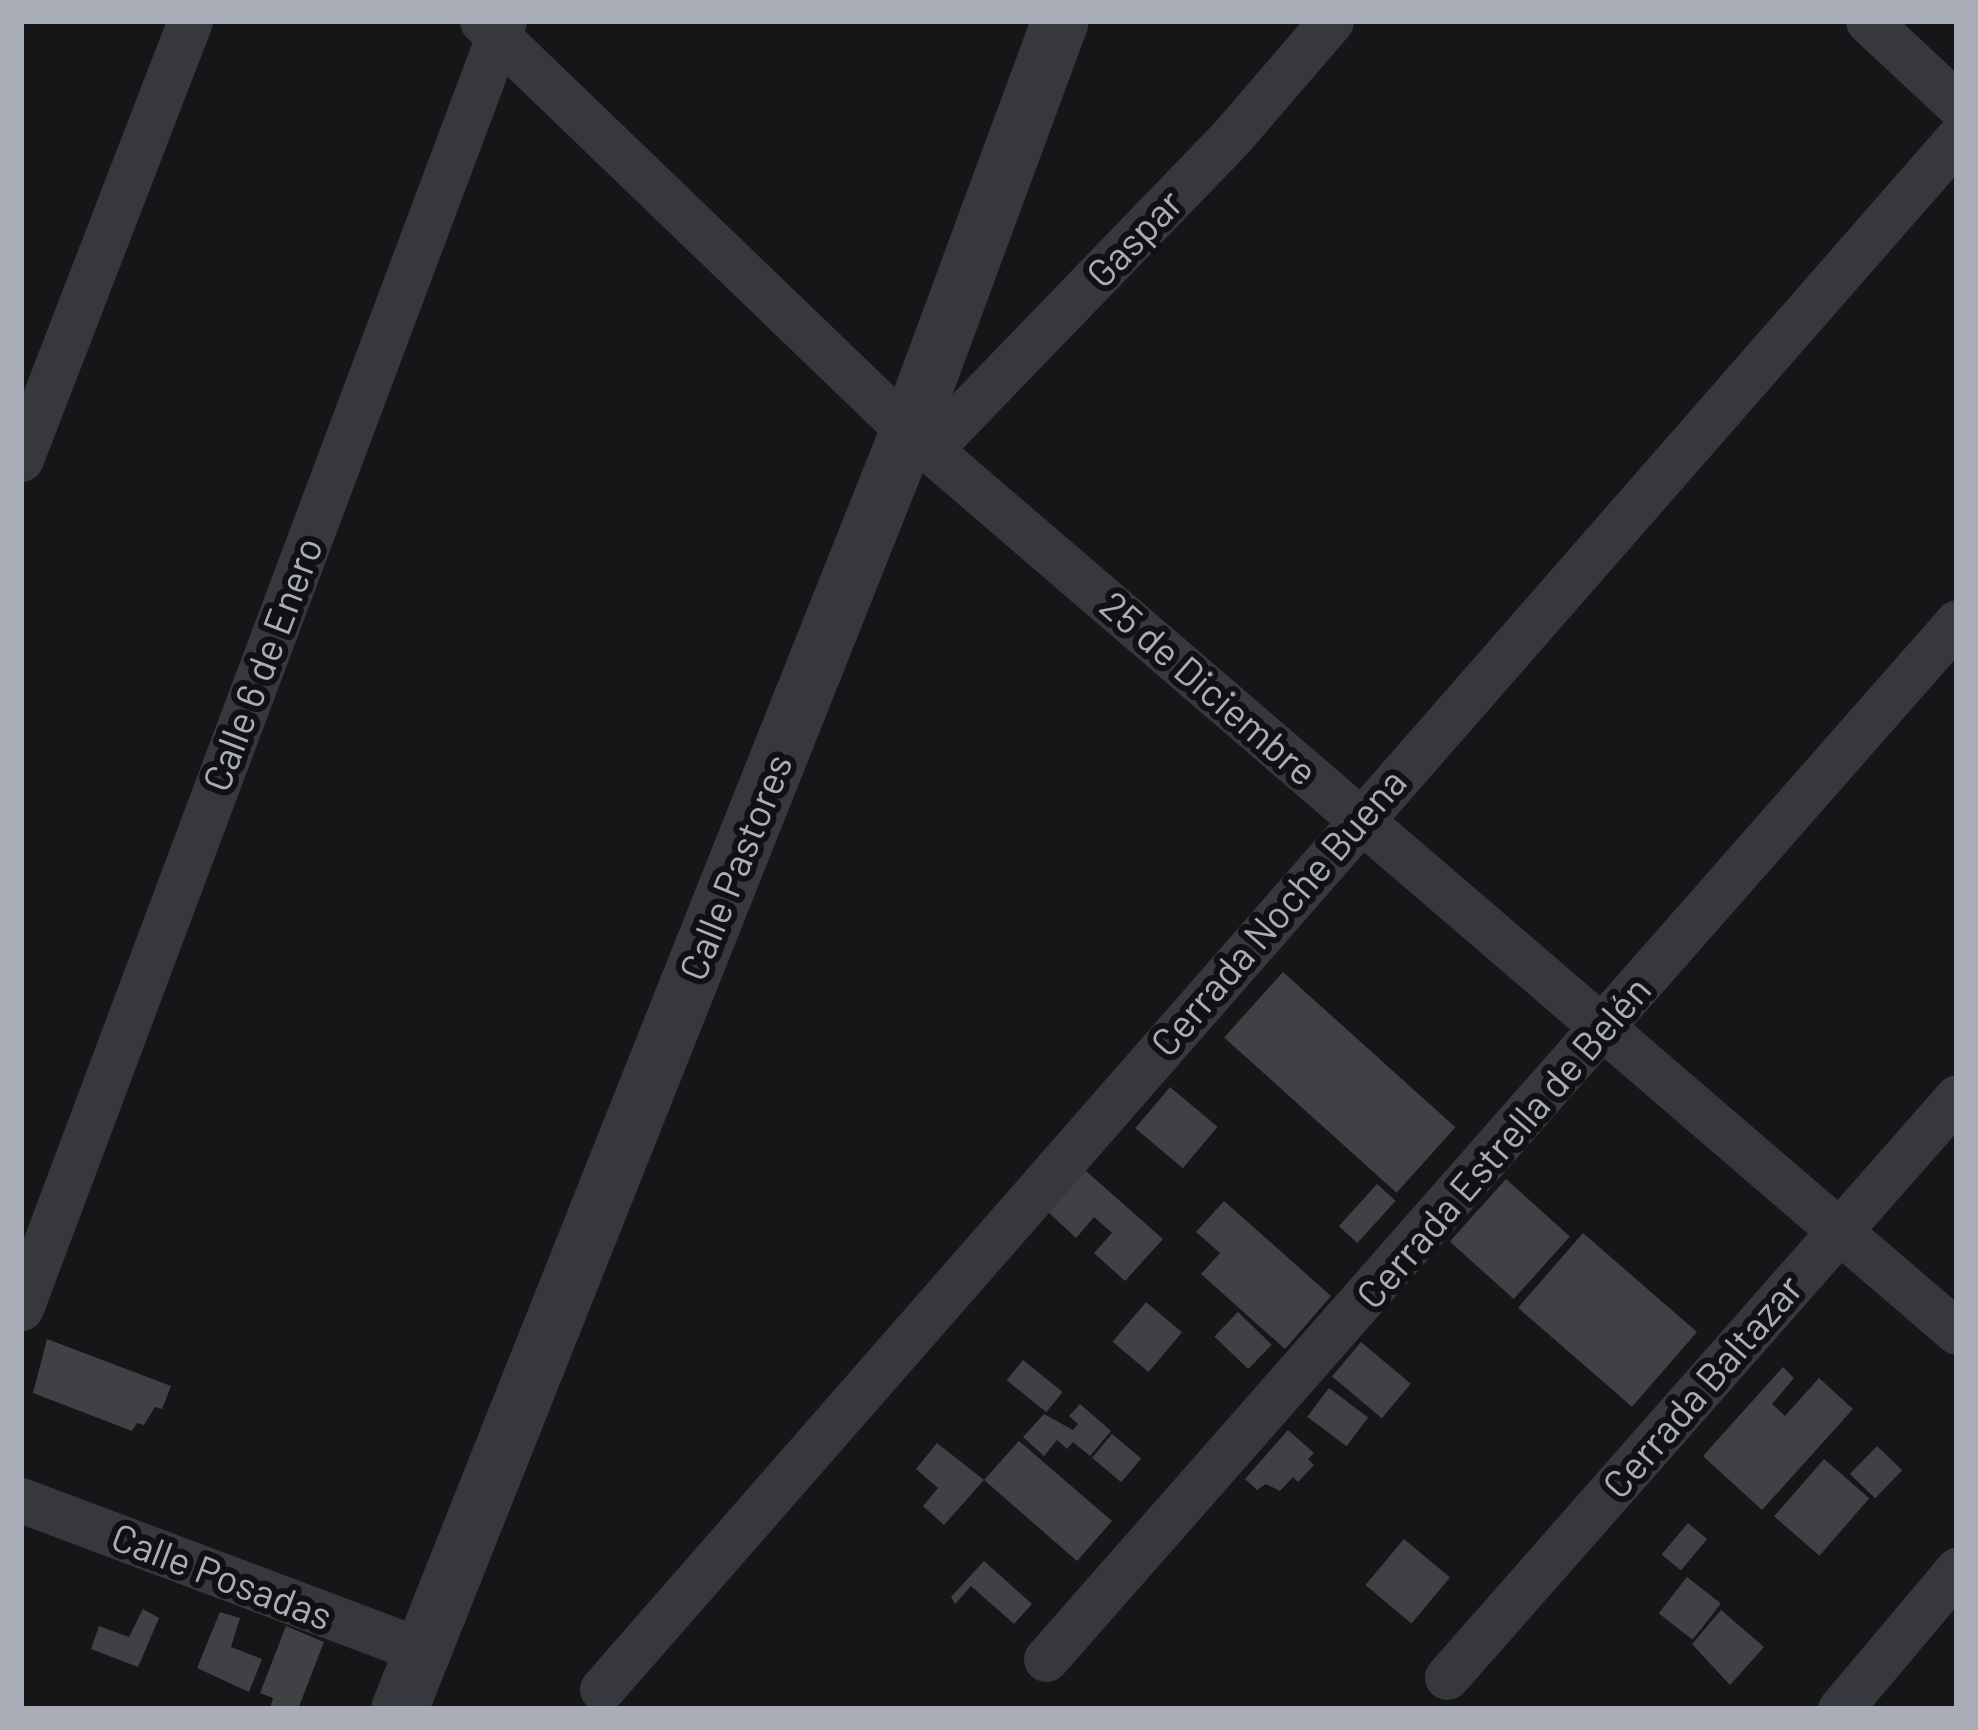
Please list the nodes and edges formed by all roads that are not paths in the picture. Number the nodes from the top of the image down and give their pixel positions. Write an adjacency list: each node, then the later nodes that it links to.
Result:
1 (190, 21): 9 (street)
2 (1060, 21): 8 (street, Calle Pastores)
3 (1331, 21): 8 (street, Gaspar)
4 (1868, 21): 6 (street)
5 (495, 26): 8 (street, 25 de Diciembre); 15 (street, Calle 6 de Enero)
6 (1957, 104)
7 (1957, 140): 11 (street, Cerrada Noche Buena)
8 (920, 440): 11 (street, 25 de Diciembre); 19 (street, Calle Pastores)
9 (21, 459)
10 (1957, 622): 12 (street, Cerrada Estrella de Belén)
11 (1360, 818): 12 (street, 25 de Diciembre); 22 (street, Cerrada Noche Buena)
12 (1604, 1028): 14 (street, 25 de Diciembre); 20 (street, Cerrada Estrella de Belén)
13 (1957, 1096): 14 (street, Cerrada Baltazar)
14 (1839, 1230): 16 (street, 25 de Diciembre); 21 (street, Cerrada Baltazar)
15 (21, 1308)
16 (1957, 1332)
17 (21, 1500): 19 (street, Calle Posadas)
18 (1957, 1570): 24 (street)
19 (422, 1651): 23 (street, Calle Pastores)
20 (1046, 1659)
21 (1447, 1677)
22 (602, 1689)
23 (398, 1709)
24 (1840, 1709)

